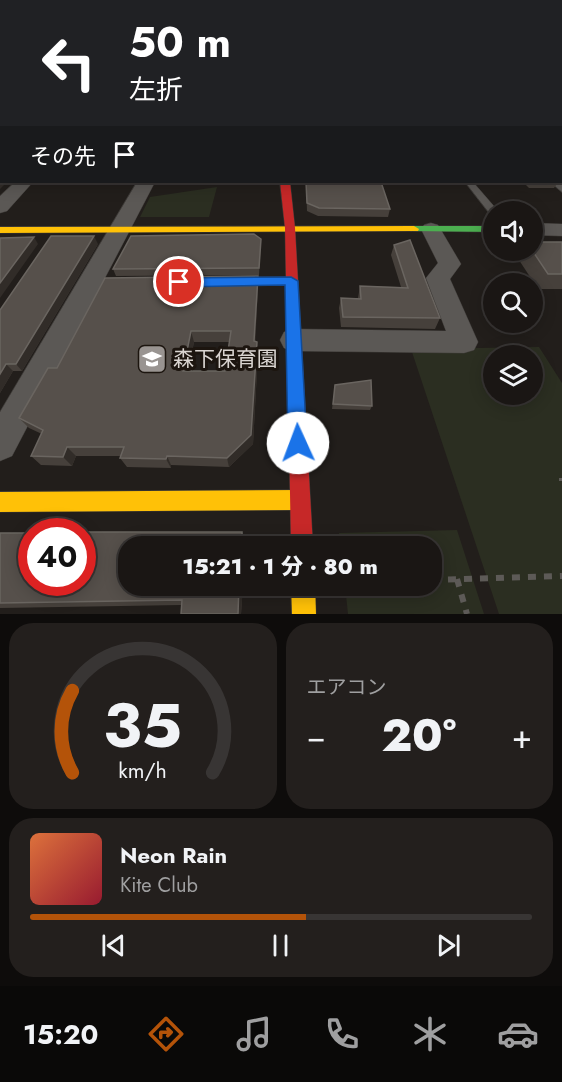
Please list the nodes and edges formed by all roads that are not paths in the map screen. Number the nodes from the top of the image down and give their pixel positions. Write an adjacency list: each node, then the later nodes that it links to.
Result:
1 (23, 183): 6 (street)
2 (145, 183): 9 (street)
3 (285, 183): 7 (street)
4 (470, 183): 5 (lane)
5 (485, 201)
6 (0, 207)
7 (290, 228): 9 (street); 10 (street); 16 (street)
8 (57, 229): 9 (street); 13 (street); 15 (lane)
9 (119, 229): 19 (street)
10 (431, 229): 11 (street); 18 (street)
11 (483, 229)
12 (543, 229): 14 (street)
13 (0, 230)
14 (562, 230)
15 (45, 247)
16 (291, 281): 17 (lane); 18 (street)
17 (232, 282)
18 (294, 340): 20 (street)
19 (0, 444)
20 (300, 500): 21 (street); 22 (street)
21 (0, 501)
22 (302, 536)
23 (303, 596): 24 (street)
24 (304, 614)

